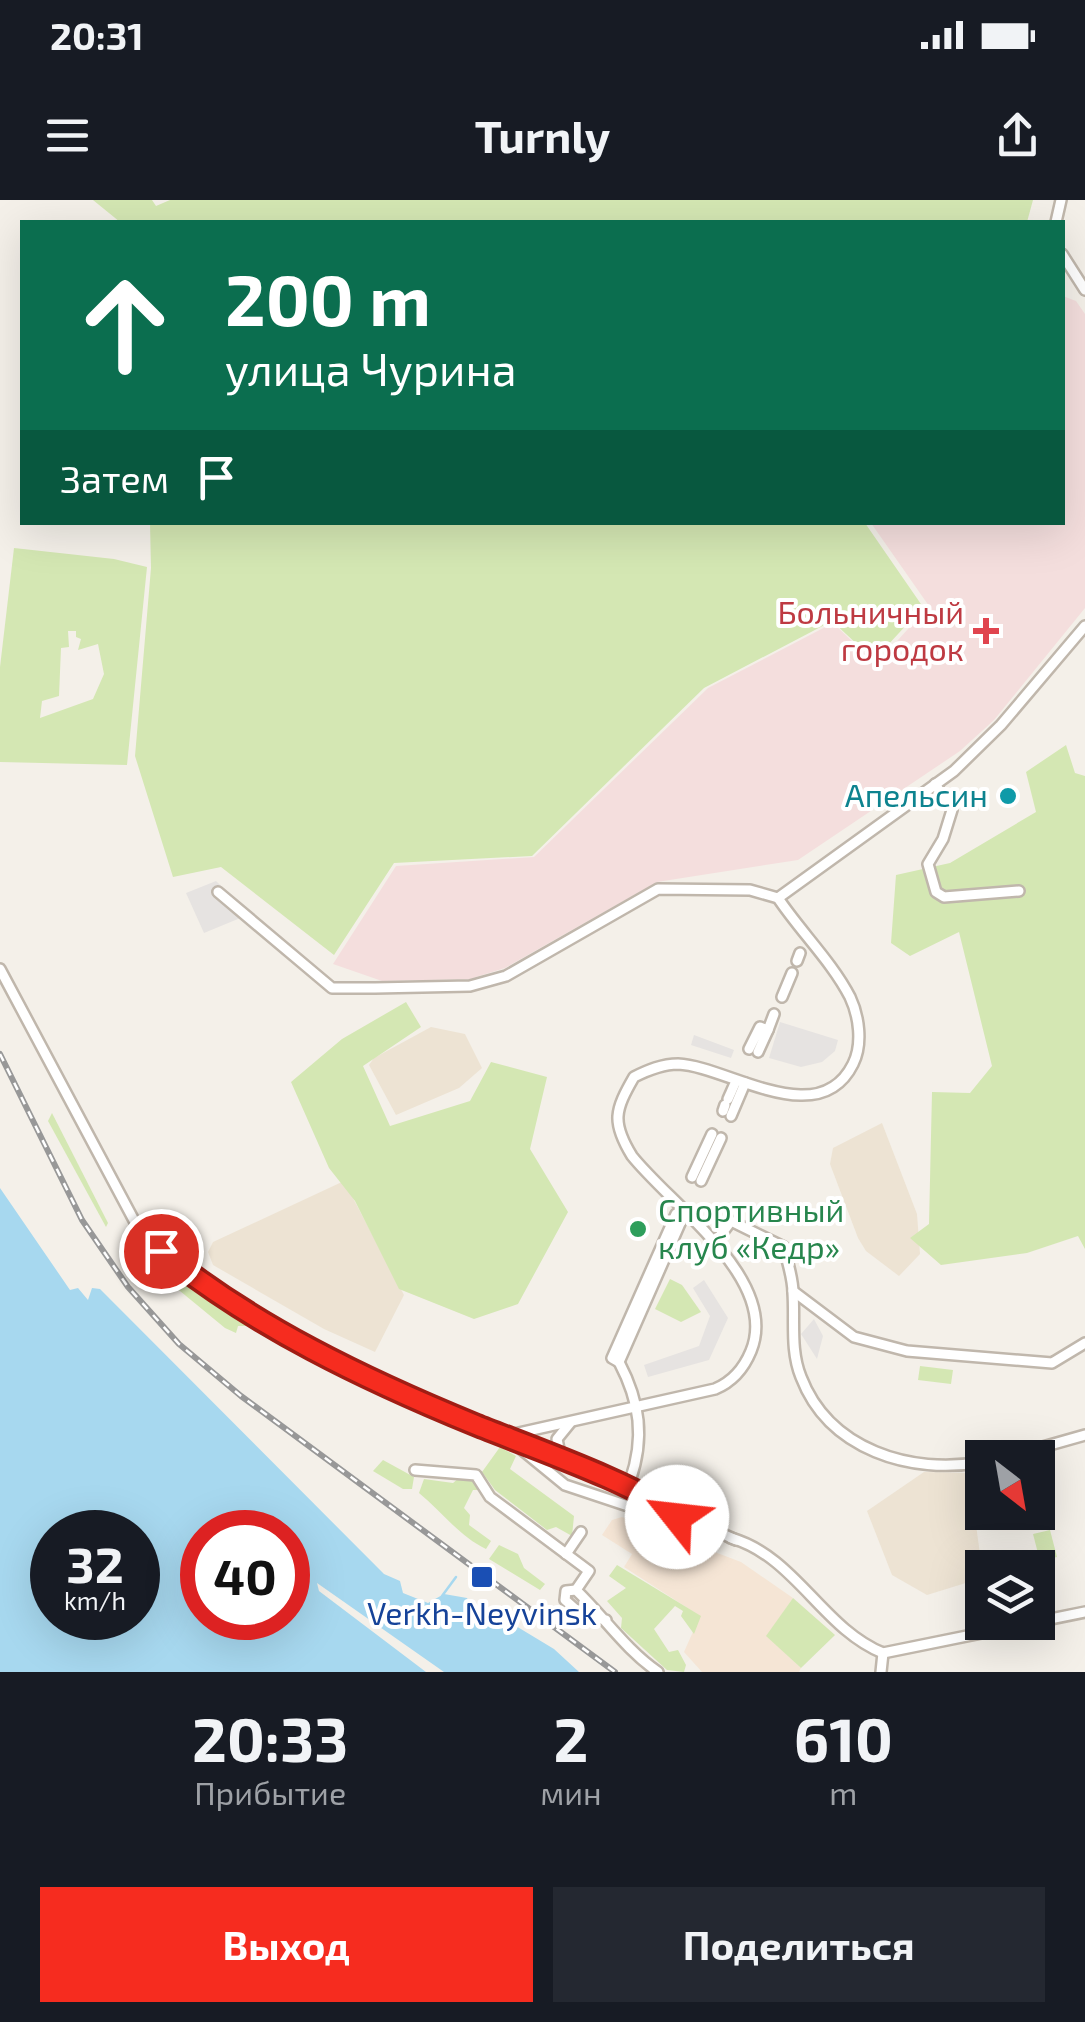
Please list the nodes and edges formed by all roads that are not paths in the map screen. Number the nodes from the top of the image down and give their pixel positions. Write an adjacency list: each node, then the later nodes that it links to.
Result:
1 (1065, 259): 2 (street)
2 (1085, 290)
3 (1085, 626): 4 (street)
4 (935, 784): 6 (street); 7 (street)
5 (218, 892): 7 (street)
6 (1019, 892)
7 (778, 898): 13 (street)
8 (0, 968): 24 (street)
9 (792, 972): 10 (street)
10 (782, 996)
11 (774, 1014): 12 (street)
12 (754, 1051)
13 (740, 1082): 13 (street); 17 (street)
14 (716, 1136): 15 (street)
15 (697, 1179)
16 (679, 1217): 20 (street)
17 (714, 1244): 18 (street); 20 (street)
18 (794, 1291): 19 (street); 28 (street)
19 (1085, 1343)
20 (638, 1406): 21 (street); 31 (street)
21 (578, 1418): 22 (street); 27 (street)
22 (542, 1427): 24 (street); 26 (street)
23 (1085, 1435): 25 (street)
24 (505, 1436): 26 (street); 29 (street)
25 (1055, 1444)
26 (534, 1448): 27 (street); 29 (street)
27 (561, 1459): 32 (street)
28 (965, 1462)
29 (539, 1466): 32 (street)
30 (415, 1470): 34 (street)
31 (630, 1481)
32 (673, 1518): 38 (street)
33 (581, 1532): 34 (street)
34 (566, 1554): 35 (street)
35 (576, 1590): 37 (street); 37 (street)
36 (1085, 1612): 38 (street)
37 (606, 1620): 39 (street)
38 (883, 1653): 40 (street)
39 (658, 1672)
40 (881, 1672)

